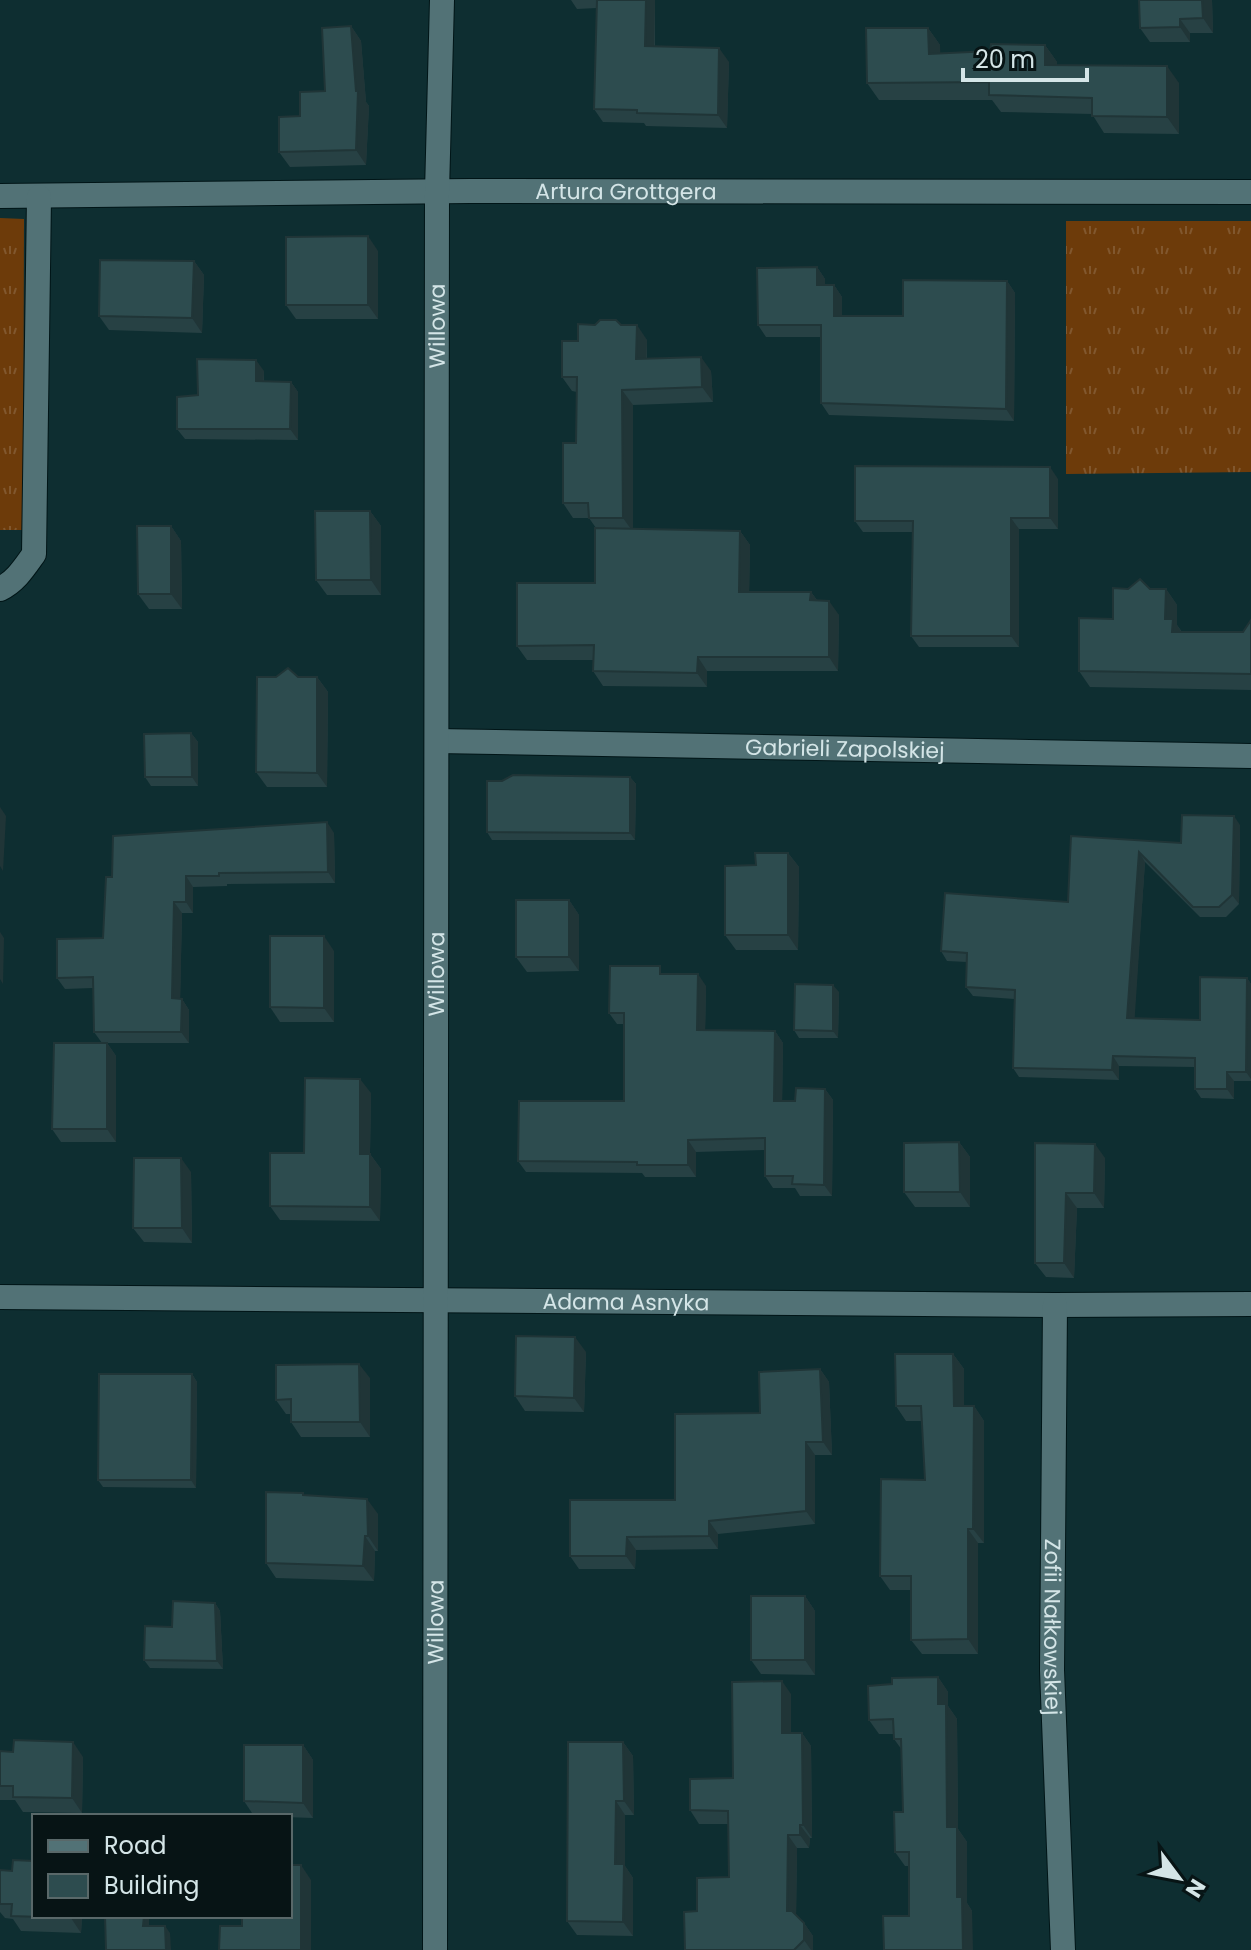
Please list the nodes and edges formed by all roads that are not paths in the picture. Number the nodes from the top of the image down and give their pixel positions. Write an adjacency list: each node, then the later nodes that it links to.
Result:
1 (442, 0): 2 (street, Willowa)
2 (437, 192): 3 (street, Artura Grottgera); 5 (street, Artura Grottgera); 7 (street, Willowa)
3 (1251, 192)
4 (0, 196): 5 (street, Artura Grottgera)
5 (39, 197): 6 (street)
6 (0, 589)
7 (437, 741): 8 (street, Gabrieli Zapolskiej); 10 (street, Willowa)
8 (1251, 756)
9 (0, 1297): 10 (street, Adama Asnyka)
10 (437, 1299): 12 (street, Adama Asnyka); 13 (street, Willowa)
11 (1251, 1304): 12 (street, Adama Asnyka)
12 (1055, 1305): 14 (street, Zofii Nałkowskiej)
13 (435, 1950)
14 (1063, 1950)

